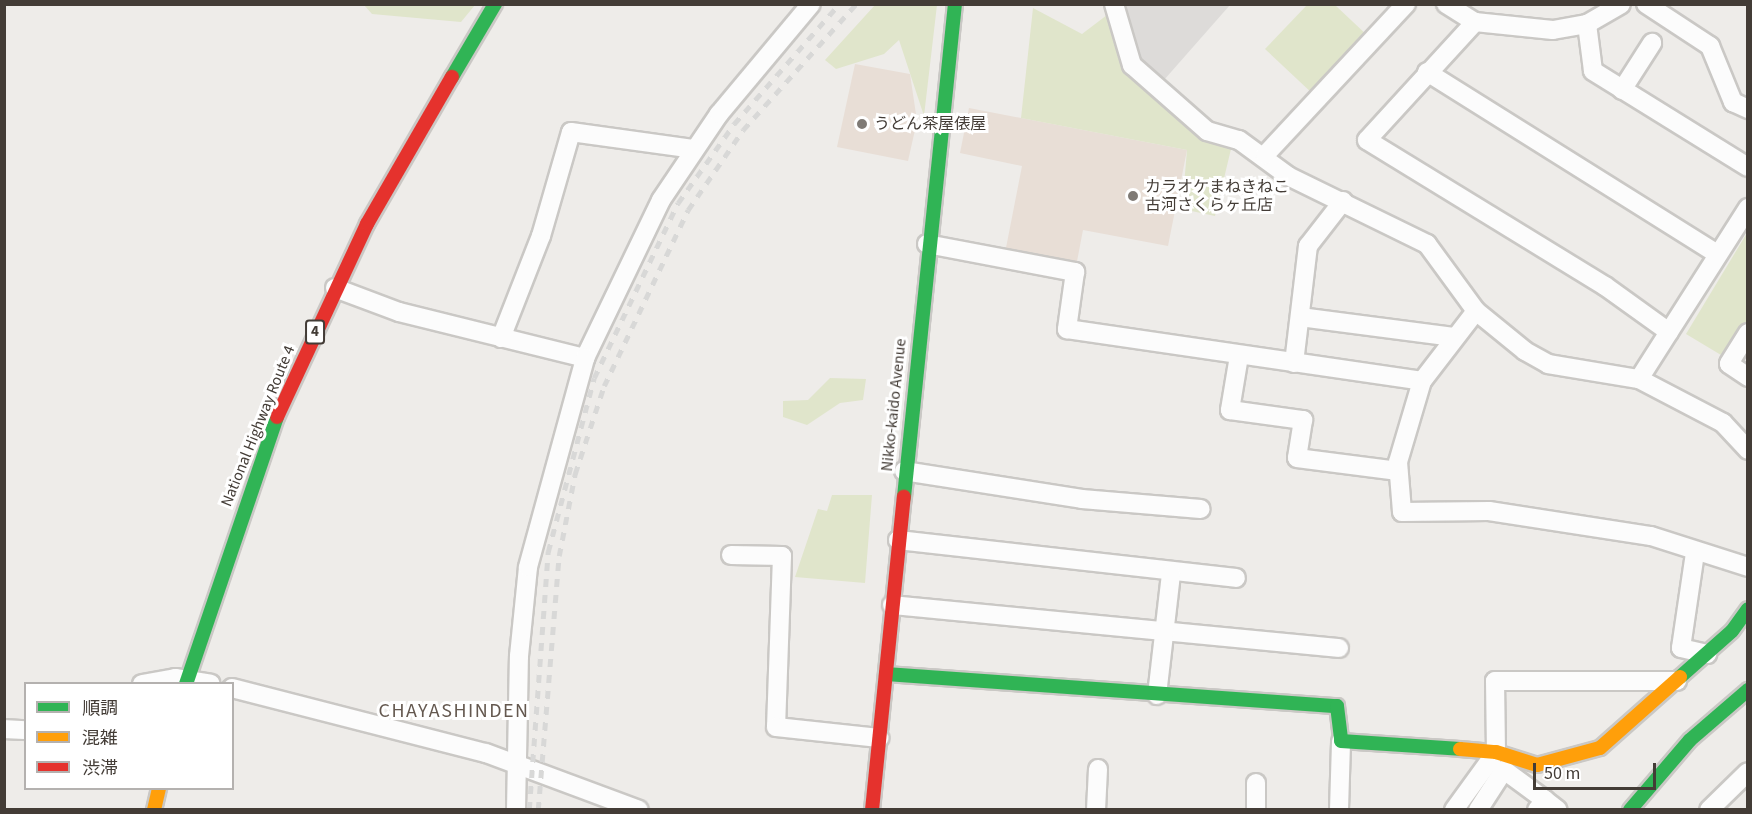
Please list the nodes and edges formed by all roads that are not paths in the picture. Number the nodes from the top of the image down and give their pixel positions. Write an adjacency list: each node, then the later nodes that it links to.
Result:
1 (495, 4): 22 (main road, National Highway Route 4 / 4)
2 (810, 4): 15 (street)
3 (955, 4): 20 (main road, Nikko-kaido Avenue)
4 (1406, 4): 16 (street)
5 (1446, 4): 9 (street)
6 (1621, 4): 10 (street)
7 (1646, 4): 14 (street)
8 (1116, 5): 16 (street)
9 (1475, 22): 10 (street); 12 (street)
10 (1587, 24): 13 (street)
11 (1652, 43): 13 (street)
12 (1427, 72): 21 (street); 25 (street)
13 (1622, 90): 17 (street)
14 (1748, 109)
15 (693, 149): 28 (street); 30 (street)
16 (1265, 155): 18 (street)
17 (1748, 167)
18 (1343, 201): 23 (street); 24 (street)
19 (1748, 208): 21 (street)
20 (927, 244): 29 (street); 36 (main road, Nikko-kaido Avenue)
21 (1717, 254): 25 (street)
22 (335, 288): 28 (street); 51 (main road, National Highway Route 4 / 4)
23 (1476, 311): 27 (street); 33 (street)
24 (1300, 316): 27 (street); 31 (street)
25 (1669, 332): 33 (street)
26 (1748, 333): 32 (street)
27 (1454, 337): 34 (street)
28 (501, 338): 30 (street)
29 (1239, 356): 31 (street); 37 (street)
30 (585, 358): 61 (street)
31 (1294, 363): 34 (street)
32 (1748, 377)
33 (1639, 379): 35 (street)
34 (1422, 381): 37 (street)
35 (1748, 450)
36 (904, 471): 38 (street); 39 (main road, Nikko-kaido Avenue)
37 (1398, 471): 40 (street)
38 (1201, 509)
39 (898, 540): 43 (street); 45 (main road, Nikko-kaido Avenue)
40 (1695, 553): 42 (street); 49 (street)
41 (731, 555): 58 (street)
42 (1748, 567)
43 (1171, 574): 44 (street); 47 (street)
44 (1236, 578)
45 (892, 605): 47 (street); 50 (main road, Nikko-kaido Avenue)
46 (1748, 609): 49 (main road)
47 (1164, 633): 48 (street); 55 (street)
48 (1339, 648)
49 (1707, 654): 52 (main road)
50 (886, 674): 55 (main road); 58 (main road, Nikko-kaido Avenue)
51 (186, 681)
52 (1677, 681): 60 (main road); 60 (street)
53 (234, 689): 61 (street)
54 (1748, 690): 76 (main road)
55 (1157, 695): 59 (main road)
56 (4, 729): 57 (street)
57 (24, 730)
58 (879, 738): 70 (main road, Nikko-kaido Avenue)
59 (1341, 741): 60 (main road); 73 (street)
60 (1496, 752): 74 (street)
61 (519, 764): 68 (street); 69 (street)
62 (1098, 769): 71 (street)
63 (1748, 772): 77 (street)
64 (1256, 783): 72 (street)
65 (159, 790): 67 (main road)
66 (1547, 806): 75 (street)
67 (154, 810)
68 (516, 810)
69 (639, 810)
70 (872, 810)
71 (1096, 810)
72 (1256, 810)
73 (1339, 810)
74 (1454, 810)
75 (1478, 810)
76 (1630, 810)
77 (1709, 810)

